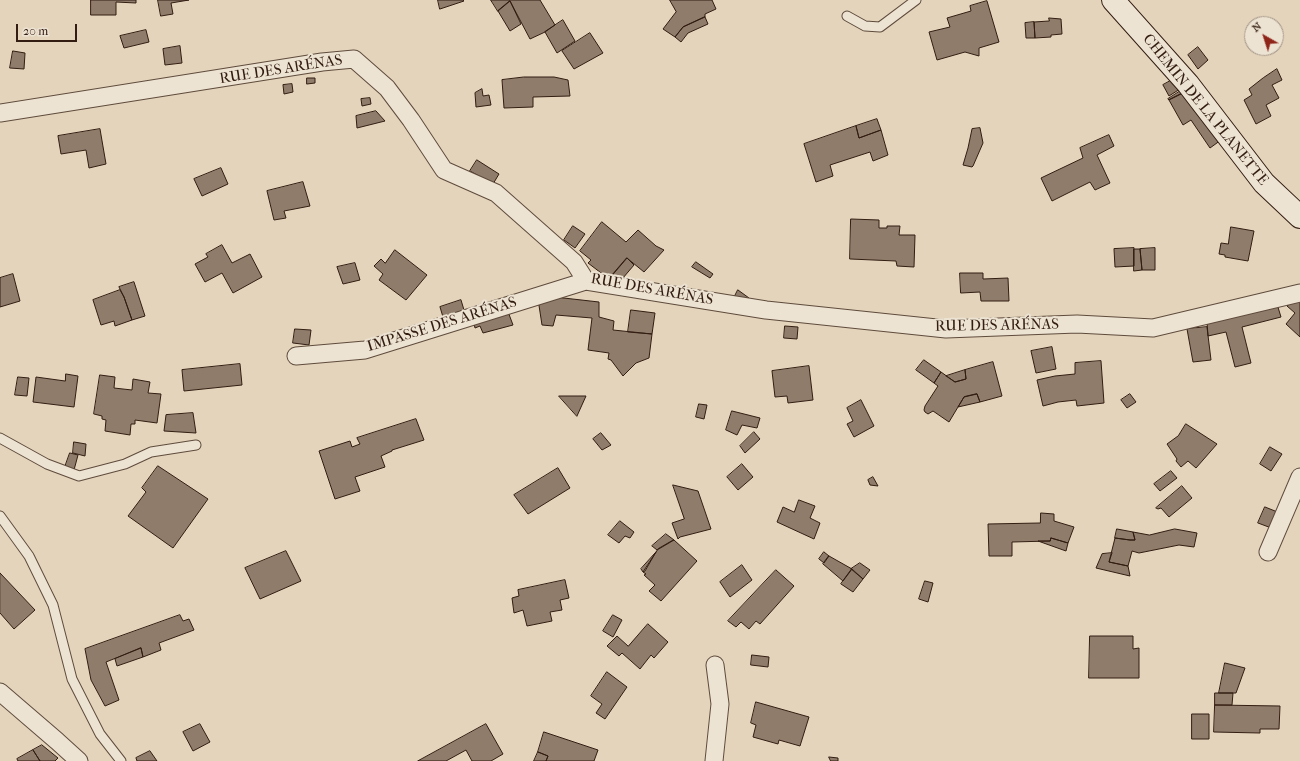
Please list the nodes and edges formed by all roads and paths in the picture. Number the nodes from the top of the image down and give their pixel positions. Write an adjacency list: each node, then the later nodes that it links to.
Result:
1 (916, 0): 3 (lane)
2 (1113, 0): 5 (street, CHEMIN DE LA PLANETTE)
3 (848, 16)
4 (0, 113): 6 (street, RUE DES ARÉNAS)
5 (1300, 217)
6 (586, 281): 7 (street, RUE DES ARÉNAS); 8 (street, IMPASSE DES ARÉNAS)
7 (1300, 294)
8 (296, 356)
9 (0, 438): 10 (lane)
10 (196, 445)
11 (1300, 476): 13 (street)
12 (0, 516): 17 (lane)
13 (1268, 552)
14 (715, 665): 18 (street)
15 (0, 692): 16 (street)
16 (78, 761)
17 (121, 761)
18 (714, 761)

